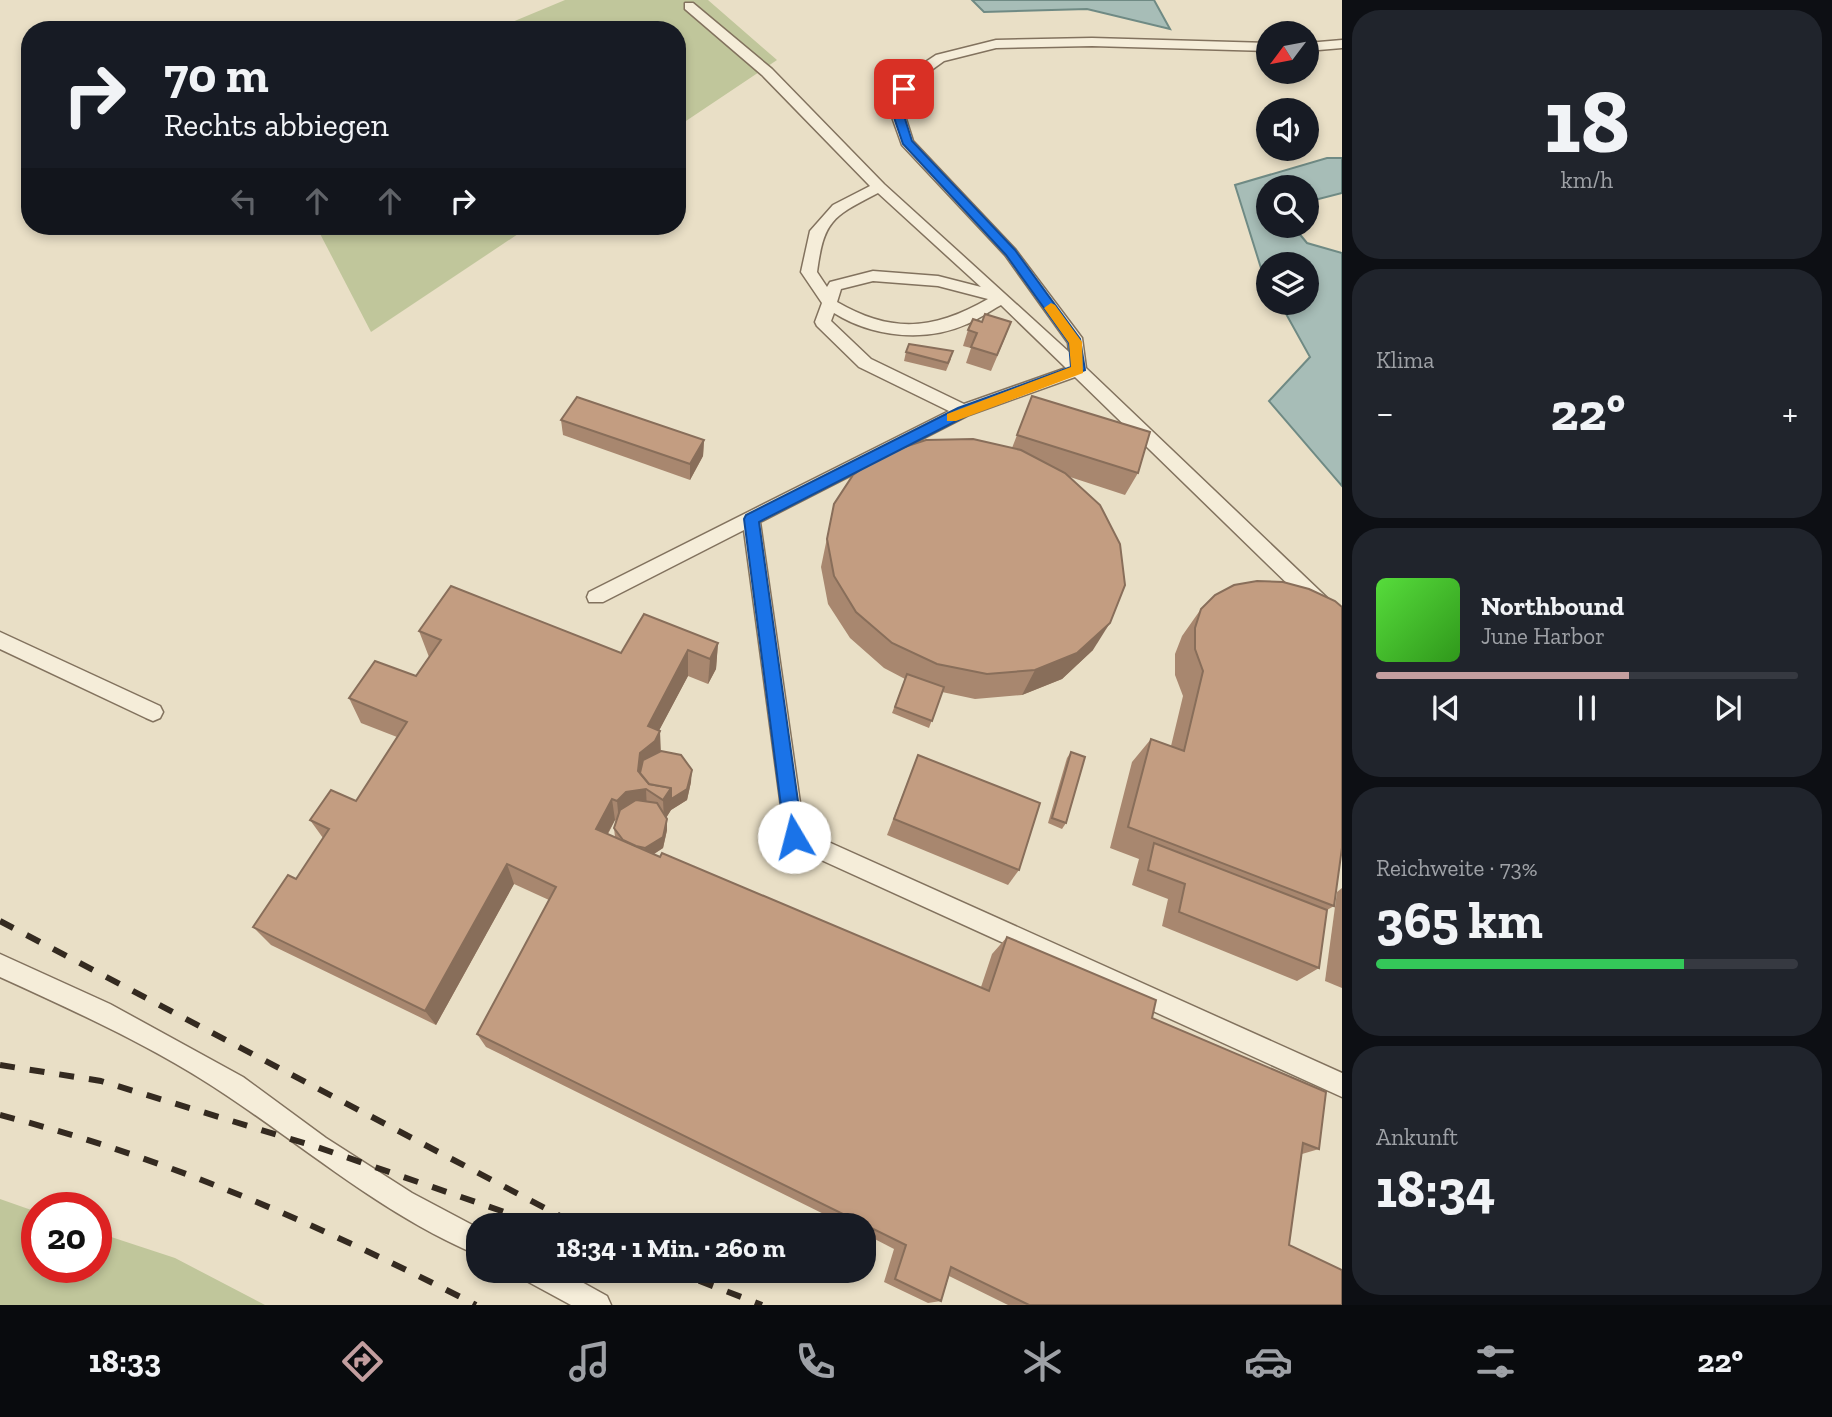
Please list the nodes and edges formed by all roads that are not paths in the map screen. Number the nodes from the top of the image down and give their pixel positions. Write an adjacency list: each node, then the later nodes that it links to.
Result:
1 (689, 6): 5 (lane)
2 (1342, 44): 3 (lane)
3 (1320, 46)
4 (1256, 47): 8 (lane)
5 (879, 187): 6 (lane); 7 (lane)
6 (1002, 297): 7 (lane); 7 (lane); 8 (lane)
7 (830, 304): 9 (lane)
8 (1078, 370): 9 (lane); 12 (lane)
9 (963, 411): 10 (lane)
10 (751, 519): 11 (lane); 16 (lane)
11 (596, 597)
12 (1342, 624)
13 (0, 640): 14 (lane)
14 (153, 712)
15 (0, 965): 17 (lane)
16 (1342, 1085)
17 (466, 1236)
18 (557, 1283): 19 (lane)
19 (598, 1305)

